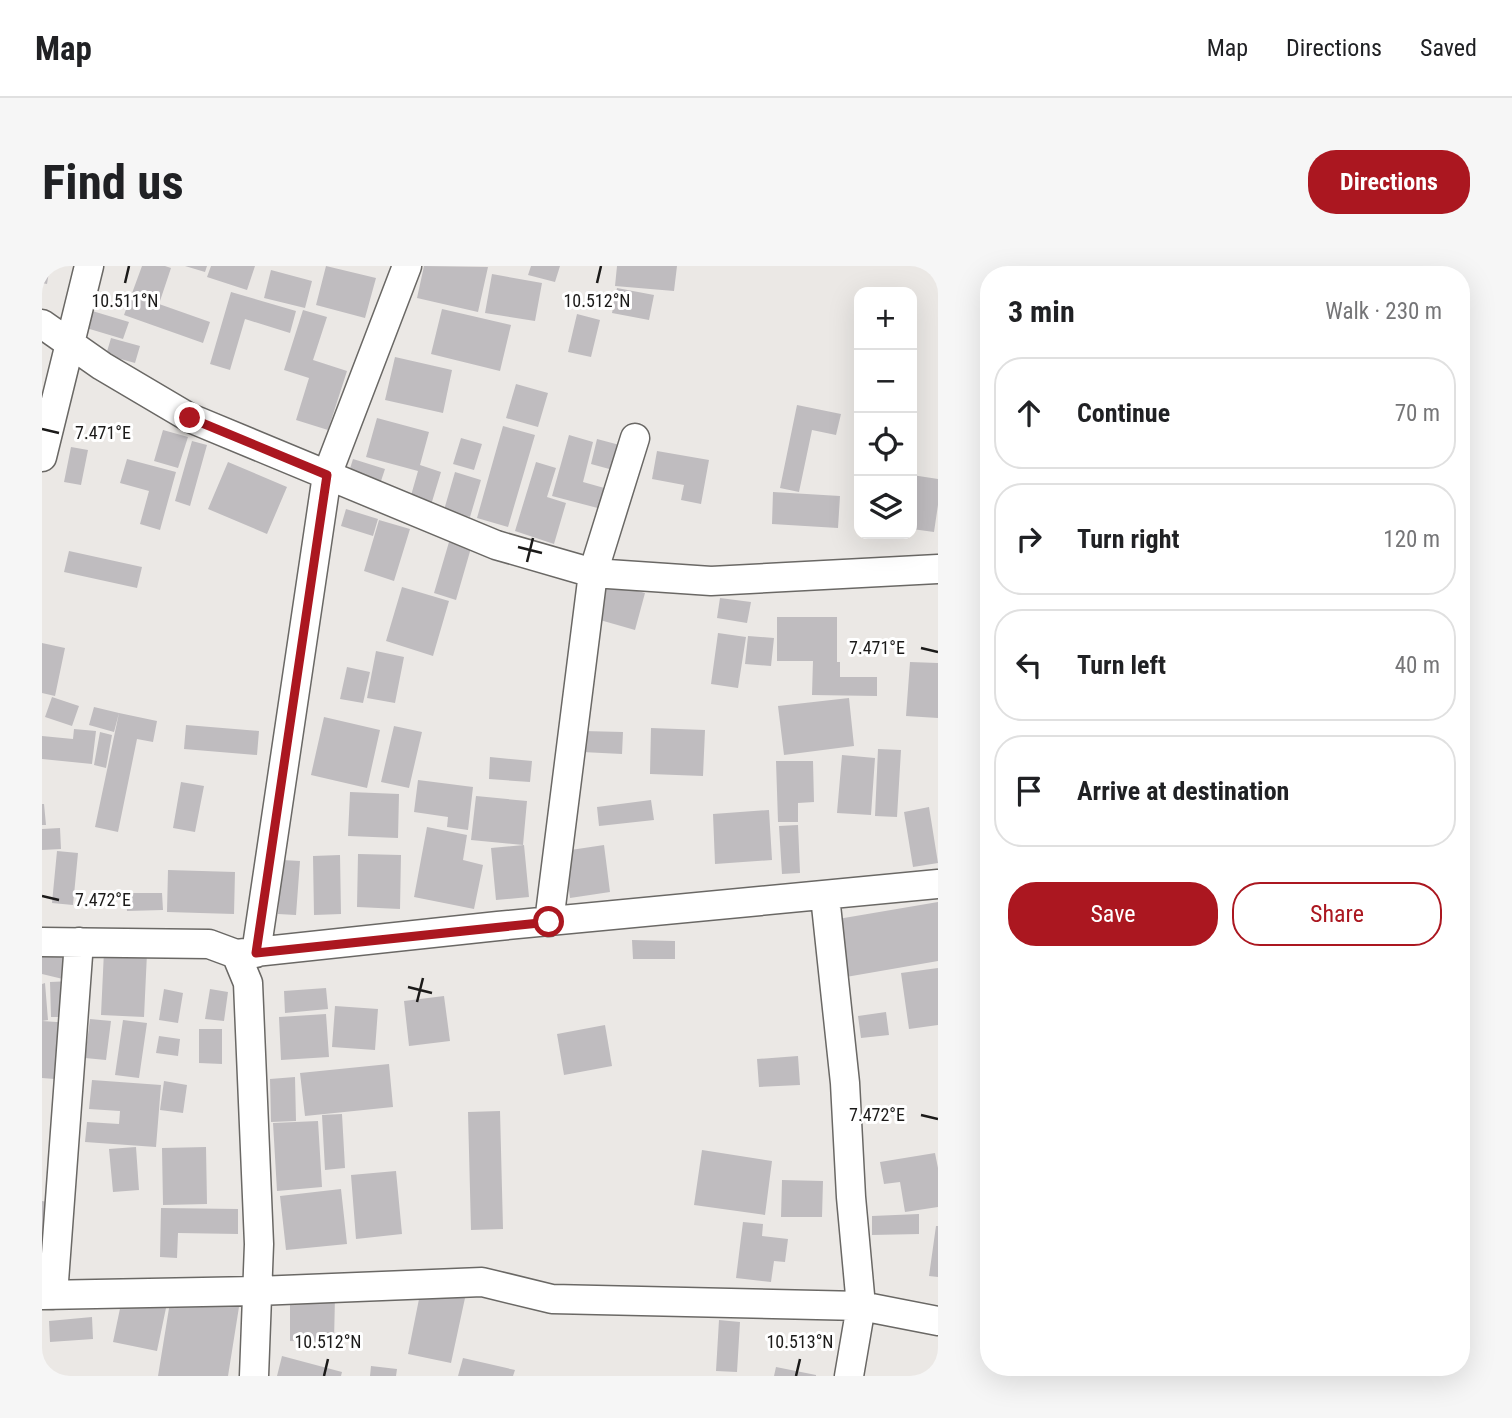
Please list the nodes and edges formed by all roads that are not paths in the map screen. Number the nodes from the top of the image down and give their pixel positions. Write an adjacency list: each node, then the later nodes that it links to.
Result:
1 (89, 266): 4 (street)
2 (407, 266): 7 (street)
3 (42, 324): 4 (street)
4 (68, 342): 6 (street); 7 (street)
5 (635, 438): 9 (street)
6 (42, 457)
7 (327, 475): 9 (street); 15 (street)
8 (938, 569): 9 (street)
9 (593, 573): 12 (street)
10 (938, 884): 11 (street)
11 (825, 896): 12 (street); 18 (street)
12 (549, 922): 15 (street)
13 (42, 942): 14 (street)
14 (79, 942): 15 (street); 17 (street)
15 (246, 954): 16 (street)
16 (257, 1291): 17 (street); 18 (street); 20 (street)
17 (48, 1295)
18 (861, 1306): 19 (street); 21 (street)
19 (938, 1321)
20 (254, 1376)
21 (849, 1376)

